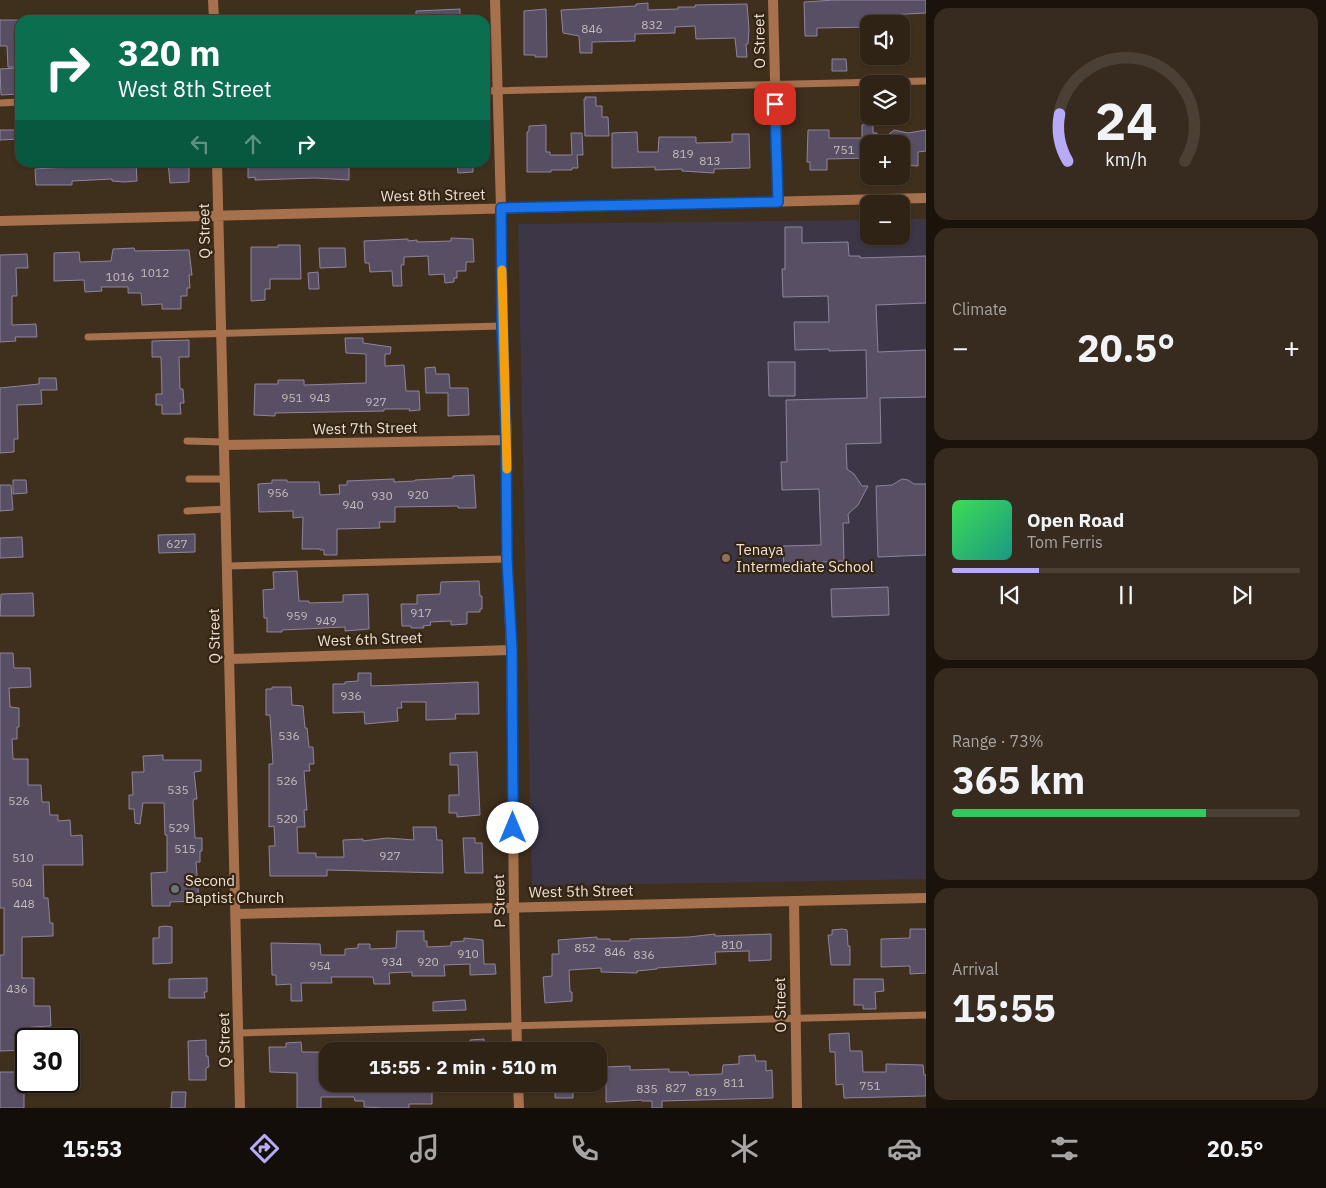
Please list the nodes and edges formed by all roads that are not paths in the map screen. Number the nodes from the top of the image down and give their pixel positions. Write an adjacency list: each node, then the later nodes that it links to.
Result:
1 (213, 0): 4 (street)
2 (496, 0): 8 (street, P Street)
3 (773, 0): 6 (street, O Street)
4 (214, 15)
5 (926, 81): 6 (lane)
6 (774, 84): 8 (lane); 13 (street, O Street)
7 (490, 91): 8 (lane)
8 (498, 91): 14 (street, P Street)
9 (15, 102): 10 (lane)
10 (0, 103)
11 (217, 167): 15 (street, Q Street)
12 (926, 198): 13 (street, West 8th Street)
13 (778, 202): 14 (street, West 8th Street)
14 (501, 208): 15 (street, West 8th Street); 17 (street, P Street)
15 (219, 215): 16 (street, West 8th Street); 18 (street, Q Street)
16 (0, 221)
17 (502, 326): 18 (lane); 20 (street, P Street)
18 (222, 333): 19 (lane); 22 (street, Q Street)
19 (88, 337)
20 (506, 440): 22 (street, West 7th Street); 27 (street, P Street)
21 (187, 441): 22 (lane)
22 (224, 443): 24 (street, Q Street)
23 (189, 479): 24 (lane)
24 (225, 479): 25 (street, Q Street)
25 (226, 509): 26 (lane); 28 (street, Q Street)
26 (187, 511)
27 (507, 559): 28 (lane); 29 (street, P Street)
28 (228, 566): 30 (street, Q Street)
29 (512, 650): 30 (street, West 6th Street); 33 (street, P Street)
30 (230, 659): 34 (street, Q Street)
31 (926, 898): 32 (street, West 5th Street)
32 (794, 901): 33 (street, West 5th Street); 36 (street, O Street)
33 (514, 907): 34 (street, West 5th Street); 37 (street, P Street)
34 (236, 914): 38 (street, Q Street)
35 (926, 1015): 36 (lane)
36 (795, 1018): 37 (lane); 43 (street, O Street)
37 (517, 1026): 38 (lane); 39 (street, P Street)
38 (239, 1033): 41 (street, Q Street)
39 (517, 1042)
40 (518, 1092): 42 (street)
41 (240, 1108)
42 (519, 1108)
43 (797, 1108)

